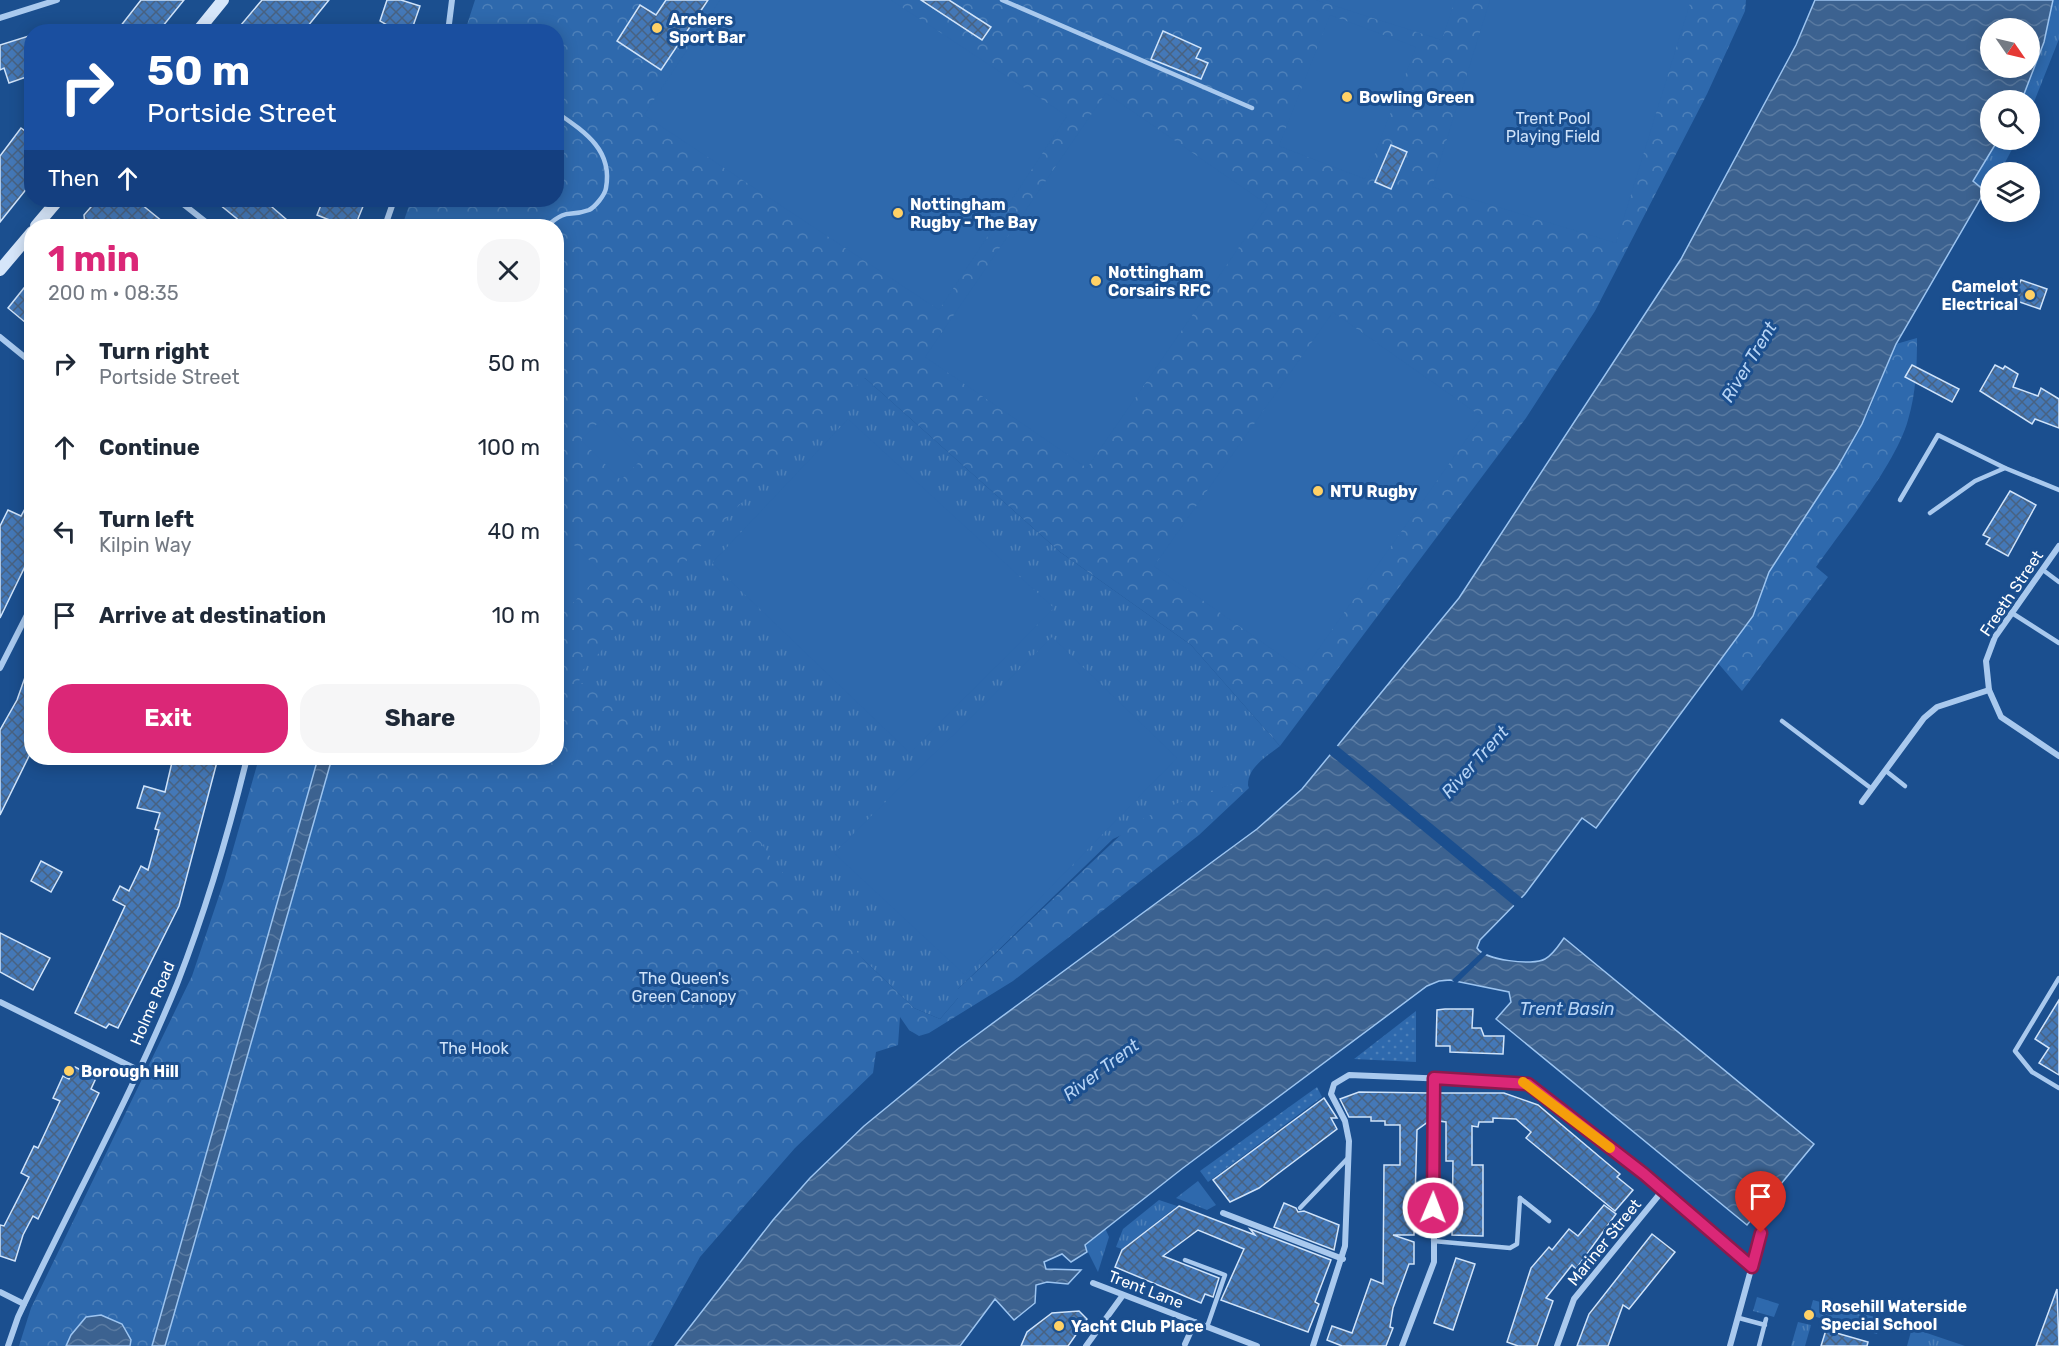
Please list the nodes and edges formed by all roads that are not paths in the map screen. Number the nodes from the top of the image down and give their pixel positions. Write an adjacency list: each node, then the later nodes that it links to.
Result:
1 (57, 0): 5 (street)
2 (223, 0): 6 (street)
3 (452, 0): 7 (street)
4 (1002, 0): 8 (lane)
5 (0, 18)
6 (204, 24)
7 (449, 24)
8 (1252, 108)
9 (564, 118): 14 (lane)
10 (52, 207): 12 (street)
11 (187, 207): 13 (street)
12 (42, 219)
13 (202, 219)
14 (555, 219)
15 (24, 242): 16 (street)
16 (0, 270)
17 (0, 337): 18 (street)
18 (24, 356)
19 (2005, 468): 20 (lane); 21 (lane); 22 (lane)
20 (2059, 490)
21 (1900, 500)
22 (1930, 513)
23 (2059, 546): 24 (street, Freeth Street)
24 (2043, 570): 25 (lane); 26 (street, Freeth Street)
25 (2059, 582)
26 (2012, 613): 28 (lane); 30 (street, Freeth Street)
27 (24, 621): 29 (street)
28 (2059, 643)
29 (0, 668)
30 (1989, 690): 32 (street, Freeth Street); 34 (street)
31 (1782, 721): 36 (lane)
32 (2059, 756)
33 (245, 765): 40 (street, Holme Road)
34 (1886, 771): 35 (lane); 36 (street)
35 (1905, 786)
36 (1872, 789): 37 (street)
37 (1860, 804)
38 (2059, 978): 42 (lane)
39 (0, 1002): 40 (street)
40 (138, 1070): 56 (street, Holme Road)
41 (1434, 1078): 43 (street); 44 (street); 49 (street)
42 (2059, 1088)
43 (1348, 1158): 45 (lane); 50 (street)
44 (1663, 1190): 52 (street); 68 (street, Mariner Street)
45 (1300, 1208)
46 (1223, 1213): 50 (street)
47 (1549, 1221): 49 (lane)
48 (1761, 1233): 52 (street)
49 (1433, 1241): 67 (street)
50 (1343, 1259): 66 (street)
51 (1185, 1260): 61 (lane)
52 (1752, 1267): 57 (street)
53 (1093, 1283): 55 (street, Trent Lane)
54 (0, 1292): 56 (street)
55 (1123, 1295): 59 (street, Trent Lane); 64 (street)
56 (24, 1304): 63 (street, Holme Road)
57 (1739, 1318): 60 (lane); 69 (street)
58 (1766, 1319): 60 (lane)
59 (1194, 1322): 61 (street, Trent Lane); 62 (street)
60 (1765, 1325): 70 (lane)
61 (1207, 1327): 65 (street, Trent Lane)
62 (1185, 1344)
63 (8, 1346)
64 (1086, 1346)
65 (1257, 1346)
66 (1313, 1346)
67 (1402, 1346)
68 (1557, 1346)
69 (1730, 1346)
70 (1759, 1346)

